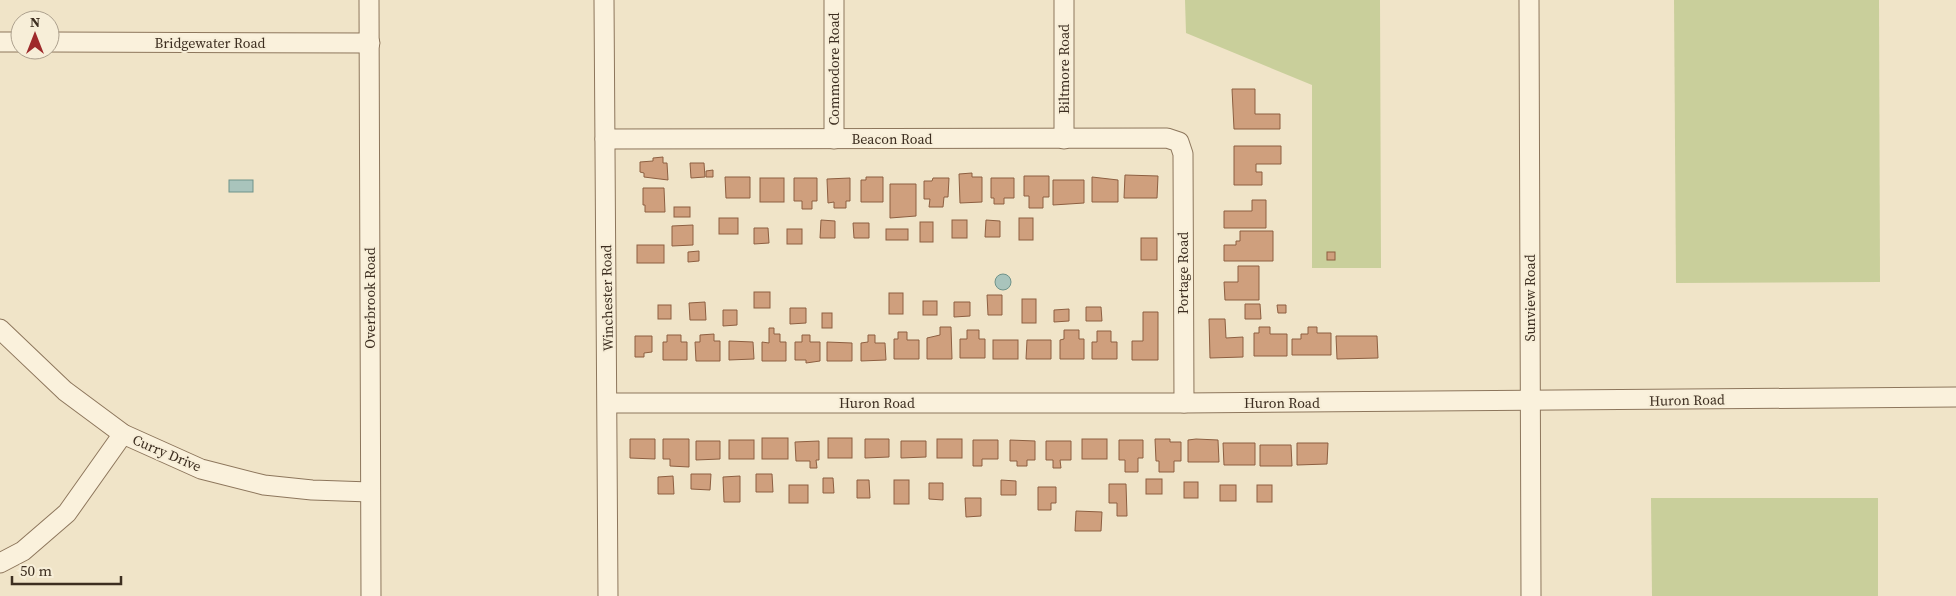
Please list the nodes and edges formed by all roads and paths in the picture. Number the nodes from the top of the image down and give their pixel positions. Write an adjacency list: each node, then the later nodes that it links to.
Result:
1 (370, 0): 7 (street, Overbrook Road)
2 (604, 0): 8 (street, Winchester Road)
3 (834, 0): 9 (street, Commodore Road)
4 (1064, 0): 10 (street, Biltmore Road)
5 (1530, 0): 14 (street, Sunview Road)
6 (60, 42): 7 (street, Bridgewater Road)
7 (370, 43): 18 (street, Overbrook Road)
8 (605, 139): 9 (street, Beacon Road); 15 (street, Winchester Road)
9 (834, 139): 10 (street, Beacon Road)
10 (1064, 139): 11 (street, Beacon Road)
11 (1179, 142): 16 (street, Portage Road)
12 (0, 329): 17 (street, Curry Drive)
13 (1956, 397): 14 (street, Huron Road)
14 (1530, 401): 16 (street, Huron Road); 22 (street, Sunview Road)
15 (608, 403): 16 (street, Huron Road); 21 (street, Winchester Road)
16 (1184, 403)
17 (123, 434): 18 (street, Curry Drive); 19 (street)
18 (370, 492): 20 (street, Overbrook Road)
19 (0, 563)
20 (371, 596)
21 (608, 596)
22 (1531, 596)

